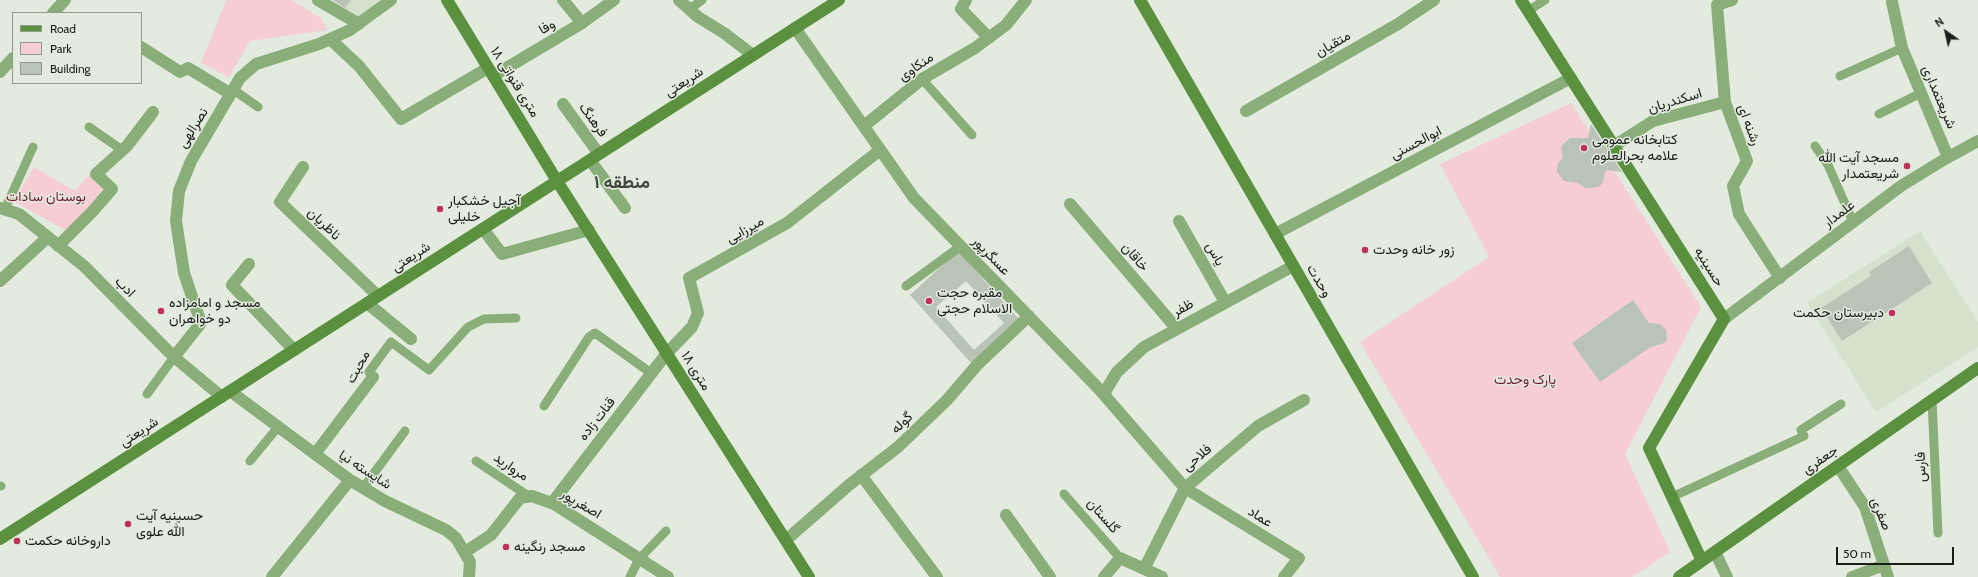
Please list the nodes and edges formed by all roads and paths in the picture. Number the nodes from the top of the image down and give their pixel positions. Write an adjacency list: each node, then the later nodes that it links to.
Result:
1 (65, 0): 20 (street)
2 (318, 0): 22 (street)
3 (391, 0): 22 (street, نصرالهی)
4 (447, 0): 31 (street, ۱۸ متری قنواتی)
5 (563, 0): 21 (street)
6 (614, 0): 21 (street, وفا)
7 (680, 0): 18 (street)
8 (702, 0): 18 (lane)
9 (839, 0): 23 (street, شریعتی)
10 (966, 0): 24 (street)
11 (1026, 0): 24 (street, منکاوی)
12 (1434, 0): 40 (street, متقیان)
13 (1521, 0): 19 (street, حسینیه)
14 (1545, 0): 19 (lane)
15 (1732, 0): 37 (street, رشنه ای)
16 (1143, 1): 63 (street, وحدت)
17 (1892, 2): 27 (street, شریعتمداری)
18 (690, 9): 28 (street)
19 (1528, 11): 33 (street, حسینیه)
20 (54, 12)
21 (582, 23): 31 (street, وفا)
22 (359, 24): 25 (street, نصرالهی)
23 (795, 28): 28 (street, شریعتی); 43 (street, عسگرپور)
24 (989, 38): 34 (street, منکاوی)
25 (330, 40): 31 (street, وفا); 35 (street, نصرالهی)
26 (142, 48): 35 (street)
27 (1902, 48): 32 (lane); 36 (street, شریعتمداری)
28 (753, 55): 52 (street, شریعتی)
29 (12, 59): 30 (street)
30 (0, 72)
31 (490, 72): 55 (street, ۱۸ متری قنواتی)
32 (1840, 76)
33 (1571, 78): 47 (street, حسینیه); 63 (street, ابوالحسنی)
34 (922, 79): 43 (street, منکاوی); 45 (lane)
35 (233, 92): 39 (lane); 82 (street, نصرالهی)
36 (1921, 93): 42 (lane); 53 (street, شریعتمداری)
37 (1725, 102): 47 (street, اسکندریان); 69 (street, رشنه ای)
38 (563, 104): 52 (street, فرهنگ)
39 (258, 107)
40 (1246, 111)
41 (153, 112): 50 (street)
42 (1879, 114)
43 (864, 126): 51 (street, عسگرپور)
44 (89, 127): 50 (lane)
45 (972, 135)
46 (1978, 141): 53 (street, علمدار)
47 (1614, 146): 77 (street, حسینیه)
48 (1815, 146): 60 (lane)
49 (33, 147): 57 (lane)
50 (122, 150): 65 (street)
51 (880, 150): 66 (street, عسگرپور); 81 (street, میرزایی)
52 (595, 157): 55 (street, شریعتی); 58 (street, فرهنگ)
53 (1948, 157): 60 (street, علمدار)
54 (303, 167): 72 (street, ناظریان)
55 (558, 180): 61 (street, شریعتی); 62 (street, ۱۸ متری)
56 (1070, 204): 78 (street, خاقان)
57 (3, 208): 64 (street, ادب)
58 (625, 208)
59 (1179, 221): 73 (street, یاس)
60 (1853, 222): 69 (street, علمدار)
61 (483, 229): 62 (street); 72 (street, شریعتی)
62 (588, 230): 81 (street, ۱۸ متری)
63 (1275, 234): 68 (street, وحدت)
64 (48, 237): 65 (street, ادب); 70 (street)
65 (58, 246): 82 (street, ادب)
66 (961, 246): 71 (lane); 75 (street, عسگرپور)
67 (249, 264): 80 (street)
68 (1293, 266): 73 (street, ظفر); 129 (street, وحدت)
69 (1780, 278): 77 (street, علمدار)
70 (0, 282)
71 (906, 286)
72 (378, 296): 74 (street, شریعتی)
73 (1225, 302): 78 (street, ظفر)
74 (367, 303): 79 (street); 80 (street, شریعتی)
75 (1029, 316): 88 (street, عسگرپور); 99 (street, گوله)
76 (516, 318): 85 (lane, محبت)
77 (1724, 319): 105 (street)
78 (1177, 329): 88 (street, ظفر)
79 (411, 339)
80 (294, 350): 87 (street, شریعتی)
81 (667, 353): 84 (street, قنات زاده); 111 (street, ۱۸ متری)
82 (174, 357): 86 (lane); 87 (street, ادب)
83 (1978, 368): 90 (street, جعفری)
84 (652, 374): 92 (lane); 106 (street, قنات زاده)
85 (373, 377): 95 (street, محبت)
86 (147, 394)
87 (226, 394): 93 (street, شایسته نیا); 110 (street, شریعتی)
88 (1105, 396): 102 (street, عسگرپور)
89 (1304, 400): 102 (street, فلاحی)
90 (1932, 400): 98 (street, جعفری); 109 (lane, فارس)
91 (1841, 404): 105 (lane)
92 (544, 406)
93 (278, 427): 95 (street, شایسته نیا); 96 (lane)
94 (405, 431): 101 (lane)
95 (315, 454): 100 (street, شایسته نیا)
96 (250, 461)
97 (476, 461): 104 (lane, مروارید)
98 (1838, 466): 113 (street, جعفری); 117 (street, صفری)
99 (862, 475): 111 (street, گوله); 124 (street)
100 (350, 480): 101 (street, شایسته نیا); 119 (street)
101 (364, 488): 112 (street, شایسته نیا)
102 (1185, 488): 118 (street, فلاحی); 128 (street, عماد)
103 (1064, 494): 114 (lane, گلستان)
104 (530, 497): 106 (street, اصغرپور); 112 (street)
105 (1672, 497): 116 (street)
106 (552, 503): 115 (street, اصغرپور)
107 (1006, 516): 125 (street)
108 (666, 531): 115 (lane)
109 (1938, 533)
110 (0, 539)
111 (786, 540): 123 (street, ۱۸ متری)
112 (465, 552): 120 (street, شایسته نیا)
113 (1715, 552): 116 (street, جعفری); 131 (street)
114 (1120, 558): 118 (street); 126 (street)
115 (639, 559): 121 (lane); 122 (street, اصغرپور)
116 (1702, 561): 130 (street, جعفری)
117 (1884, 565): 132 (street); 133 (street, صفری)
118 (1144, 569): 127 (street)
119 (272, 577)
120 (469, 577)
121 (630, 577)
122 (668, 577)
123 (809, 577)
124 (937, 577)
125 (1050, 577)
126 (1104, 577)
127 (1162, 577)
128 (1284, 577)
129 (1473, 577)
130 (1679, 577)
131 (1727, 577)
132 (1852, 577)
133 (1888, 577)

